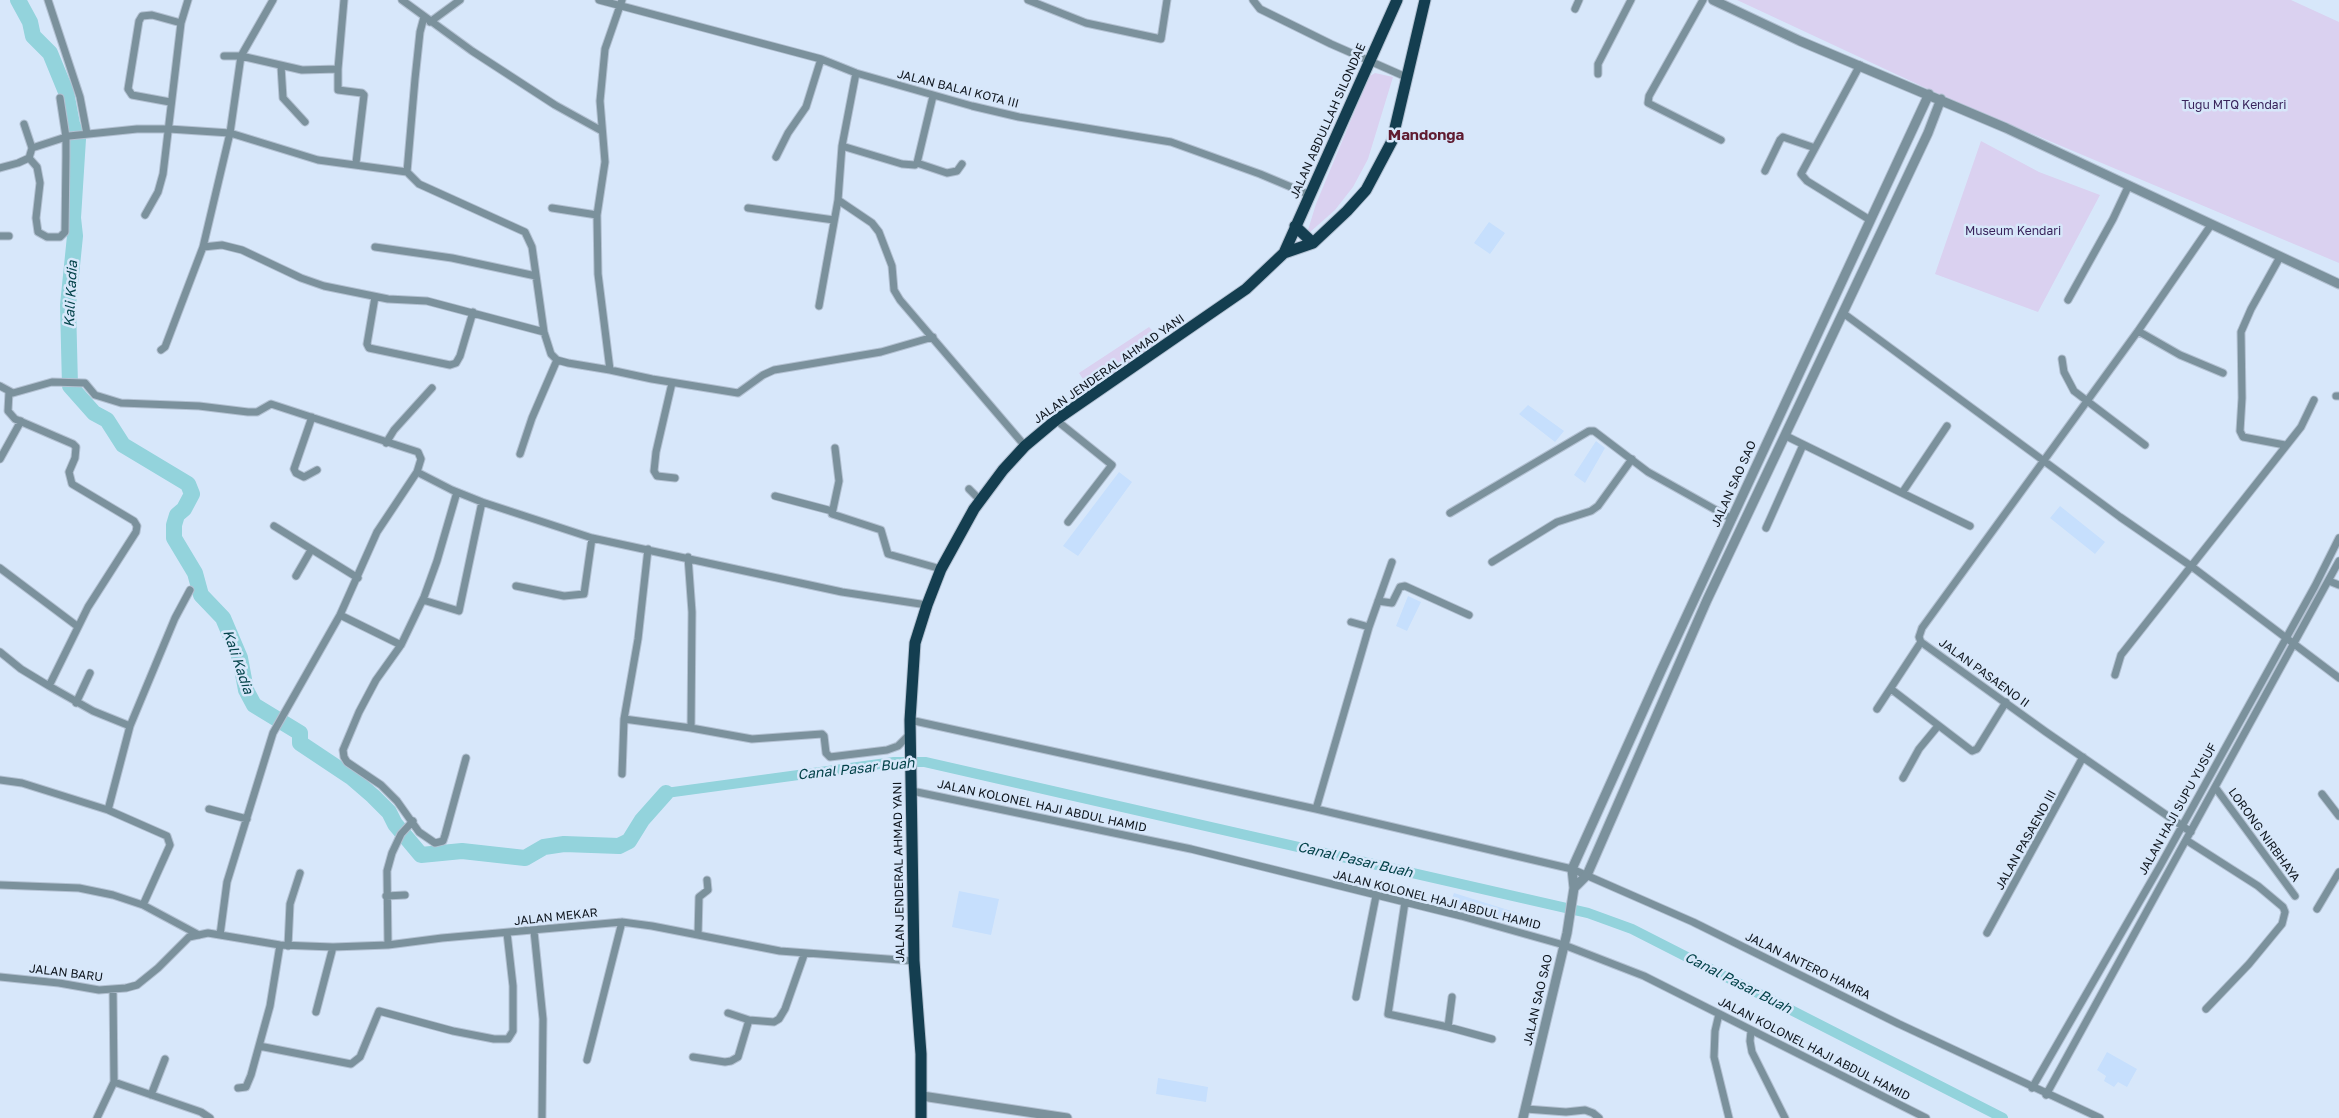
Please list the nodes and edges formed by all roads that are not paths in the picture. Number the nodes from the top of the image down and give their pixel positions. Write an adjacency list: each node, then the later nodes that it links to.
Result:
1 (48, 0): 41 (street)
2 (188, 0): 20 (street)
3 (272, 0): 22 (street)
4 (344, 0): 27 (street)
5 (402, 0): 19 (street)
6 (460, 0): 19 (street)
7 (599, 0): 17 (street, JALAN BALAI KOTA III)
8 (1028, 0): 9 (street)
9 (1167, 0)
10 (1254, 0): 24 (street)
11 (1397, 0): 24 (highway, JALAN ABDULLAH SILONDAE)
12 (1425, 0): 30 (highway, JALAN JENDERAL AHMAD YANI)
13 (1579, 0): 18 (street)
14 (1631, 0): 29 (street)
15 (1703, 0): 43 (street)
16 (1713, 0): 25 (street)
17 (621, 2): 23 (street, JALAN BALAI KOTA III); 39 (street)
18 (1575, 9)
19 (427, 20): 39 (street); 54 (street)
20 (181, 23): 35 (street); 35 (street)
21 (224, 56): 22 (street)
22 (241, 56): 26 (street); 40 (street)
23 (821, 60): 28 (street, JALAN BALAI KOTA III); 47 (street)
24 (1370, 60): 30 (street); 56 (highway, JALAN ABDULLAH SILONDAE)
25 (1860, 65): 31 (street); 46 (street)
26 (281, 66): 27 (street); 36 (street)
27 (338, 69): 50 (street)
28 (856, 73): 32 (street, JALAN BALAI KOTA III); 44 (street)
29 (1598, 74)
30 (1406, 77): 68 (highway, JALAN JENDERAL AHMAD YANI)
31 (1929, 94): 34 (street); 63 (street, JALAN SAO SAO)
32 (933, 96): 49 (street); 56 (street, JALAN BALAI KOTA III)
33 (60, 98): 42 (street)
34 (1941, 99): 55 (street); 79 (street, JALAN SAO SAO)
35 (170, 102): 38 (street)
36 (305, 122)
37 (24, 124): 45 (street)
38 (169, 128): 40 (street); 41 (street); 60 (street)
39 (602, 131): 61 (street)
40 (230, 133): 50 (street); 69 (street)
41 (86, 134): 42 (street)
42 (69, 136): 45 (street); 48 (street)
43 (1721, 140)
44 (842, 146): 49 (street); 57 (street)
45 (32, 148): 48 (street)
46 (1815, 148): 53 (street); 63 (street)
47 (776, 157)
48 (29, 158): 52 (street)
49 (917, 163): 51 (street)
50 (356, 164): 54 (street)
51 (962, 164)
52 (0, 168)
53 (1765, 171)
54 (407, 172): 73 (street)
55 (2128, 187): 64 (street); 76 (street)
56 (1310, 195): 65 (highway, JALAN ABDULLAH SILONDAE)
57 (838, 200): 62 (street); 82 (street)
58 (552, 208): 61 (street)
59 (748, 208): 62 (street)
60 (145, 214)
61 (597, 214): 86 (street)
62 (834, 220): 77 (street)
63 (1870, 220): 120 (street, JALAN SAO SAO)
64 (2212, 225): 72 (street); 80 (street, JALAN PASAENO II)
65 (1295, 226): 68 (highway); 71 (highway, JALAN ABDULLAH SILONDAE)
66 (0, 236): 67 (street)
67 (9, 236)
68 (1313, 243): 71 (highway, JALAN JENDERAL AHMAD YANI)
69 (203, 246): 75 (street); 83 (street)
70 (375, 247): 73 (street)
71 (1284, 253): 95 (highway, JALAN JENDERAL AHMAD YANI)
72 (2280, 257): 74 (street); 102 (street)
73 (536, 276): 81 (street)
74 (2339, 284)
75 (375, 296): 78 (street); 78 (street)
76 (2068, 300)
77 (819, 306)
78 (473, 312): 81 (street)
79 (1843, 313): 98 (street, JALAN SAO SAO); 108 (street)
80 (2138, 331): 87 (street); 93 (street, JALAN PASAENO II)
81 (544, 332): 85 (street)
82 (933, 337): 88 (street); 103 (street)
83 (161, 350)
84 (2062, 359): 93 (street)
85 (557, 360): 86 (street); 105 (street)
86 (610, 370): 88 (street)
87 (2223, 373)
88 (672, 383): 111 (street)
89 (0, 386): 91 (street)
90 (432, 388): 99 (street)
91 (9, 392): 94 (street); 96 (street)
92 (2314, 400): 102 (street)
93 (2086, 402): 101 (street); 108 (street, JALAN PASAENO II)
94 (312, 417): 99 (street); 109 (street)
95 (1056, 420): 103 (highway, JALAN JENDERAL AHMAD YANI); 121 (street)
96 (21, 421): 106 (street); 148 (street)
97 (1947, 426): 114 (street)
98 (1786, 436): 100 (street); 189 (street, JALAN SAO SAO)
99 (386, 443): 110 (street)
100 (1803, 445): 114 (street); 124 (street)
101 (2145, 445)
102 (2285, 445): 133 (street)
103 (1025, 446): 116 (highway, JALAN JENDERAL AHMAD YANI)
104 (835, 448): 118 (street)
105 (520, 454)
106 (0, 459)
107 (1632, 459): 119 (street); 120 (street); 132 (street)
108 (2044, 460): 133 (street); 151 (street, JALAN PASAENO II)
109 (316, 470)
110 (417, 472): 113 (street); 137 (street)
111 (675, 478)
112 (969, 488): 116 (street)
113 (457, 492): 117 (street); 142 (street)
114 (1902, 493): 123 (street)
115 (775, 496): 118 (street)
116 (980, 500): 135 (highway, JALAN JENDERAL AHMAD YANI)
117 (482, 502): 125 (street); 142 (street)
118 (832, 511): 135 (street)
119 (1450, 513)
120 (1732, 519): 186 (street, JALAN SAO SAO)
121 (1068, 522)
122 (274, 526): 128 (street)
123 (1970, 526)
124 (1766, 528)
125 (592, 538): 127 (street); 140 (street)
126 (2339, 538): 150 (street, JALAN HAJI SUPU YUSUF)
127 (648, 549): 129 (street); 163 (street)
128 (311, 550): 136 (street); 137 (street)
129 (688, 557): 144 (street); 167 (street)
130 (2339, 561): 138 (street, JALAN HAJI SUPU YUSUF)
131 (1392, 562): 143 (street)
132 (1492, 562)
133 (2191, 566): 150 (street); 156 (street)
134 (0, 568): 148 (street)
135 (941, 569): 144 (highway, JALAN JENDERAL AHMAD YANI)
136 (296, 576)
137 (358, 578): 146 (street)
138 (2328, 581): 139 (street); 152 (street, JALAN HAJI SUPU YUSUF)
139 (2339, 585)
140 (516, 586)
141 (190, 590): 165 (street)
142 (423, 600): 153 (street)
143 (1378, 601): 145 (street); 149 (street)
144 (927, 605): 164 (highway, JALAN JENDERAL AHMAD YANI)
145 (1469, 614)
146 (340, 616): 153 (street); 181 (street)
147 (1351, 622): 149 (street)
148 (77, 626): 158 (street)
149 (1370, 627): 178 (street)
150 (2286, 638): 152 (street); 183 (street, JALAN HAJI SUPU YUSUF)
151 (1921, 642): 159 (street); 160 (street, JALAN PASAENO II)
152 (2295, 644): 157 (street); 174 (street, JALAN HAJI SUPU YUSUF)
153 (400, 645): 182 (street)
154 (0, 652): 158 (street)
155 (90, 673): 161 (street)
156 (2115, 674)
157 (2339, 678)
158 (49, 686): 161 (street)
159 (1891, 689): 162 (street); 166 (street)
160 (2006, 702): 166 (street); 169 (street, JALAN PASAENO II)
161 (76, 703): 165 (street)
162 (1878, 709)
163 (624, 719): 167 (street); 171 (street)
164 (910, 720): 168 (highway, JALAN JENDERAL AHMAD YANI); 178 (street, JALAN ANTERO HAMRA)
165 (130, 726): 179 (street)
166 (1938, 726): 172 (street)
167 (691, 728): 168 (street)
168 (910, 734): 175 (highway, JALAN JENDERAL AHMAD YANI)
169 (2083, 757): 183 (street, JALAN PASAENO II); 203 (street, JALAN PASAENO III)
170 (466, 758): 182 (street)
171 (622, 774)
172 (1903, 778)
173 (0, 780): 179 (street)
174 (2215, 787): 184 (street, JALAN HAJI SUPU YUSUF); 196 (street, LORONG NIRBHAYA)
175 (912, 791): 195 (street, JALAN KOLONEL HAJI ABDUL HAMID); 212 (highway, JALAN JENDERAL AHMAD YANI)
176 (2322, 794): 180 (street)
177 (209, 809): 181 (street)
178 (1316, 809): 186 (street, JALAN ANTERO HAMRA)
179 (108, 810): 198 (street)
180 (2339, 816)
181 (247, 819): 204 (street)
182 (412, 822): 194 (street)
183 (2181, 825): 184 (street, JALAN PASAENO II); 231 (street, JALAN HAJI SUPU YUSUF)
184 (2191, 832): 185 (street, JALAN HAJI SUPU YUSUF)
185 (2186, 840): 217 (street); 233 (street, JALAN HAJI SUPU YUSUF)
186 (1572, 869): 189 (street, JALAN ANTERO HAMRA); 192 (street, JALAN SAO SAO)
187 (2339, 872): 199 (street)
188 (300, 873): 207 (street)
189 (1587, 875): 192 (street, JALAN SAO SAO); 231 (street, JALAN ANTERO HAMRA)
190 (708, 880): 206 (street)
191 (0, 885): 198 (street)
192 (1574, 888): 209 (street, JALAN SAO SAO)
193 (405, 895): 194 (street)
194 (386, 896): 208 (street)
195 (1376, 896): 197 (street, JALAN KOLONEL HAJI ABDUL HAMID); 215 (street)
196 (2295, 896)
197 (1405, 902): 209 (street, JALAN KOLONEL HAJI ABDUL HAMID); 222 (street)
198 (143, 905): 205 (street)
199 (2316, 909)
200 (622, 922): 201 (street, JALAN MEKAR); 206 (street, JALAN MEKAR); 228 (street)
201 (534, 931): 202 (street, JALAN MEKAR); 238 (street)
202 (507, 933): 208 (street, JALAN MEKAR); 225 (street)
203 (1986, 933)
204 (220, 934): 205 (street, JALAN MEKAR); 207 (street, JALAN MEKAR)
205 (199, 935): 214 (street, JALAN BARU)
206 (698, 935): 211 (street, JALAN MEKAR)
207 (284, 945): 210 (street, JALAN MEKAR); 225 (street)
208 (388, 945): 210 (street, JALAN MEKAR)
209 (1564, 945): 220 (street, JALAN KOLONEL HAJI ABDUL HAMID); 235 (street, JALAN SAO SAO)
210 (333, 947): 218 (street)
211 (804, 955): 212 (street, JALAN MEKAR); 221 (street)
212 (914, 961): 234 (highway, JALAN JENDERAL AHMAD YANI)
213 (0, 977): 214 (street, JALAN BARU)
214 (113, 989): 229 (street)
215 (1356, 997)
216 (1452, 997): 222 (street)
217 (2206, 1009)
218 (316, 1012)
219 (728, 1013): 221 (street)
220 (1719, 1014): 223 (street, JALAN KOLONEL HAJI ABDUL HAMID); 242 (street)
221 (749, 1020): 226 (street)
222 (1448, 1027): 224 (street)
223 (1751, 1031): 243 (street); 244 (street, JALAN KOLONEL HAJI ABDUL HAMID)
224 (1492, 1039)
225 (259, 1046): 230 (street)
226 (693, 1056)
227 (164, 1059): 232 (street)
228 (587, 1060)
229 (114, 1082): 232 (street); 236 (street)
230 (238, 1088)
231 (2032, 1088): 233 (street, JALAN ANTERO HAMRA)
232 (151, 1095): 237 (street)
233 (2046, 1095): 245 (street, JALAN ANTERO HAMRA)
234 (922, 1096): 239 (highway, JALAN JENDERAL AHMAD YANI); 240 (street)
235 (1524, 1113): 241 (street)
236 (97, 1118)
237 (210, 1118)
238 (542, 1118)
239 (921, 1118)
240 (1067, 1118)
241 (1599, 1118)
242 (1728, 1118)
243 (1785, 1118)
244 (1926, 1118)
245 (2100, 1118)

